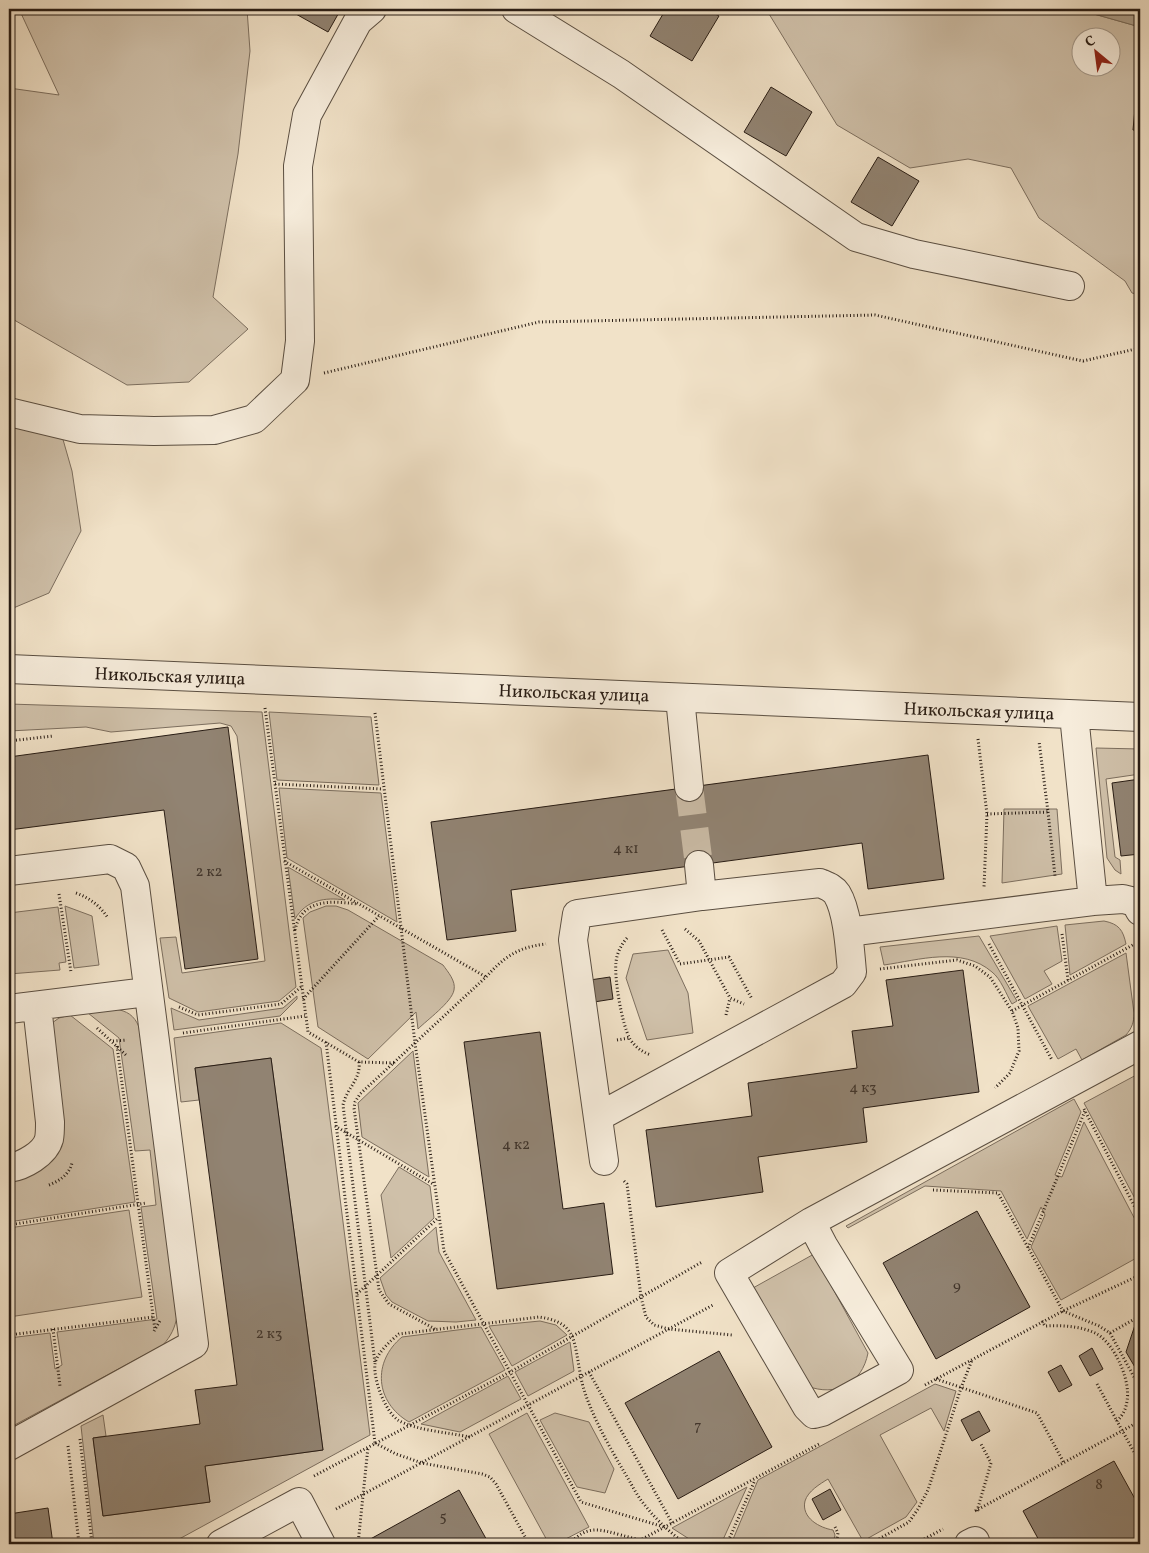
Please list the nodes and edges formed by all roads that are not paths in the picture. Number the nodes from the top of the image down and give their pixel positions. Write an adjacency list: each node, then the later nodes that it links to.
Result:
1 (372, 9): 4 (street)
2 (516, 9): 3 (street)
3 (1070, 286)
4 (9, 412)
5 (9, 669): 6 (street, Никольская улица)
6 (680, 698): 7 (street, Никольская улица); 9 (street)
7 (1074, 715): 8 (street, Никольская улица); 13 (street)
8 (1140, 717)
9 (689, 787)
10 (699, 865): 12 (street)
11 (9, 871): 16 (street)
12 (702, 896): 15 (street); 20 (street)
13 (1093, 901): 14 (street); 15 (street)
14 (1140, 911)
15 (848, 932): 20 (street)
16 (148, 992): 17 (street); 24 (street)
17 (37, 1006): 18 (street); 22 (street)
18 (9, 1009)
19 (1140, 1045): 23 (street)
20 (598, 1117): 21 (street)
21 (604, 1162)
22 (9, 1168)
23 (811, 1222): 23 (street)
24 (9, 1446)
25 (310, 1523): 26 (street)
26 (221, 1544)

